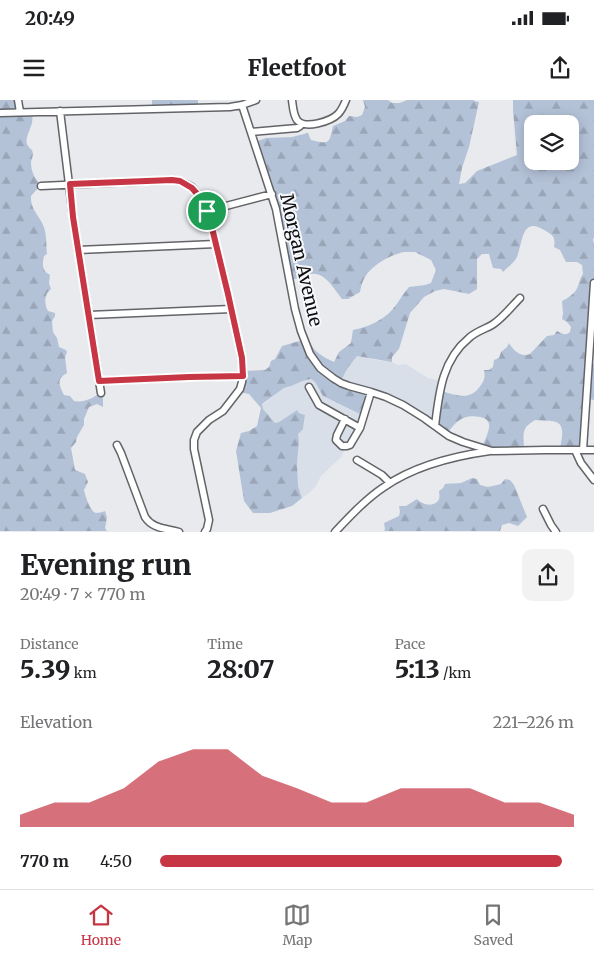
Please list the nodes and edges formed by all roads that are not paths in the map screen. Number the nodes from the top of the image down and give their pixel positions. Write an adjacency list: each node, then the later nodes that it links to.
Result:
1 (18, 100): 7 (street)
2 (256, 100): 5 (street)
3 (292, 100): 9 (street)
4 (346, 100): 9 (street)
5 (242, 105): 6 (street); 10 (street, Morgan Avenue)
6 (60, 111): 7 (street); 11 (street)
7 (20, 112): 8 (street)
8 (0, 113)
9 (302, 124): 10 (street)
10 (251, 132): 13 (street, Morgan Avenue)
11 (70, 184): 12 (street); 14 (street); 16 (street)
12 (41, 186)
13 (272, 194): 14 (street); 24 (street, Morgan Avenue)
14 (207, 211): 15 (street)
15 (216, 244): 16 (street); 19 (street)
16 (78, 250): 20 (street)
17 (594, 283): 31 (street)
18 (520, 298): 27 (street)
19 (231, 310): 20 (street); 21 (street)
20 (89, 315): 22 (street)
21 (243, 376): 22 (street); 39 (street)
22 (99, 381): 25 (street)
23 (309, 387): 26 (street)
24 (371, 392): 27 (street, Morgan Avenue); 28 (street)
25 (101, 393)
26 (345, 419): 28 (street); 28 (street)
27 (435, 426): 33 (street, Morgan Avenue)
28 (360, 428)
29 (117, 445): 38 (street)
30 (575, 450): 31 (street, Morgan Avenue); 33 (street, Morgan Avenue); 35 (street)
31 (583, 450): 32 (street, Morgan Avenue)
32 (594, 450)
33 (492, 451): 36 (street)
34 (357, 460): 36 (street)
35 (594, 480)
36 (390, 483): 40 (street)
37 (543, 509): 41 (street)
38 (179, 532)
39 (205, 532)
40 (335, 532)
41 (556, 532)

